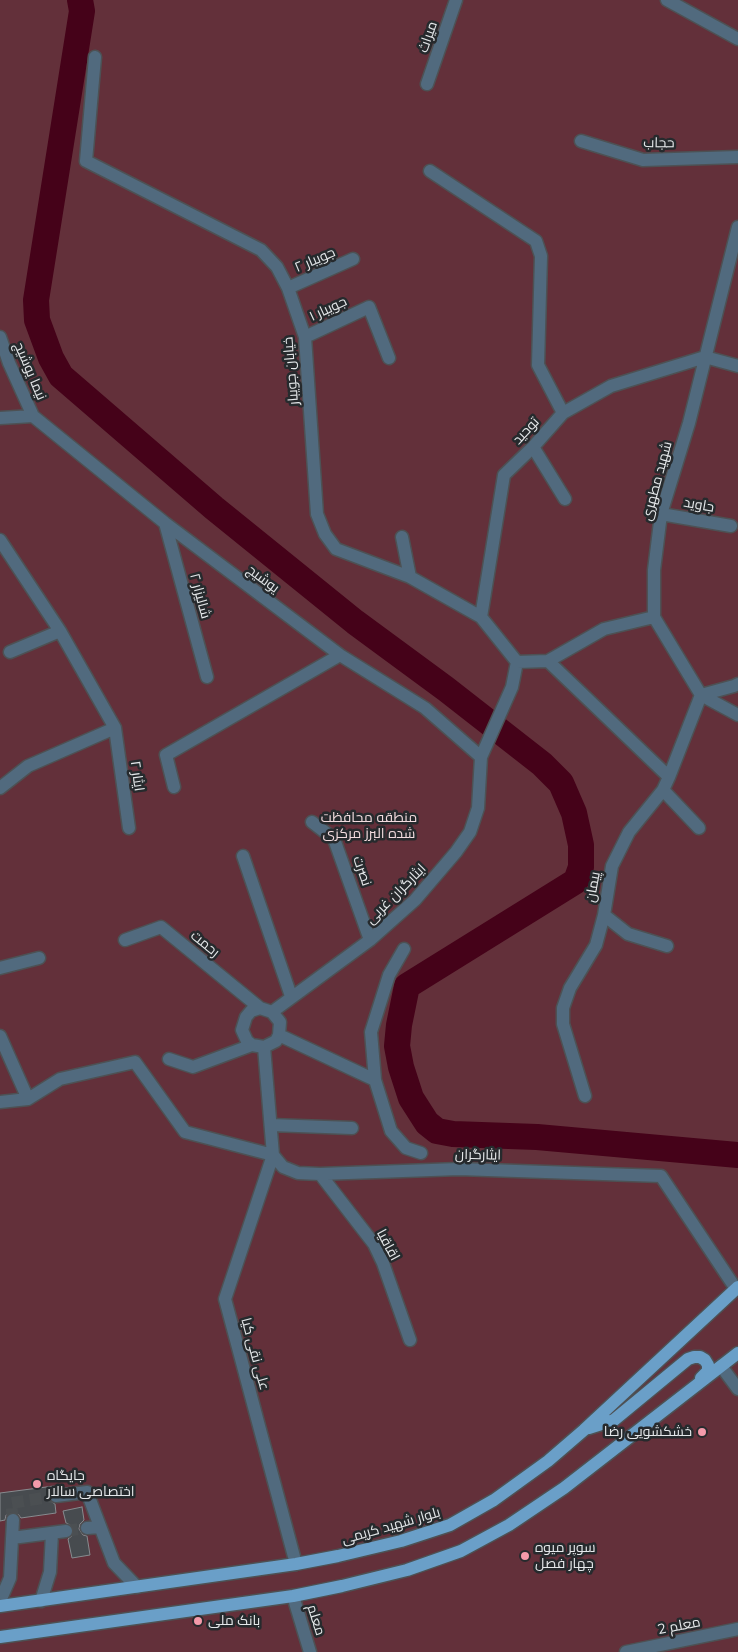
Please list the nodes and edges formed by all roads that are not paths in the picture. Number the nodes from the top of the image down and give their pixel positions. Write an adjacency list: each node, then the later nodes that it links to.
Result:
1 (456, 0): 5 (street, میراث)
2 (667, 0): 3 (street)
3 (738, 39)
4 (95, 57): 11 (street, خیابان جویبار)
5 (427, 84)
6 (581, 141): 7 (street, حجاب)
7 (738, 158)
8 (430, 172): 17 (street)
9 (738, 227): 14 (street, شهید مطهری)
10 (353, 259): 11 (street, جویبار ۲)
11 (288, 288): 13 (street, خیابان جویبار)
12 (0, 337): 18 (street, نیما یوشیج)
13 (305, 337): 15 (street, جویبار ۱); 27 (street, خیابان جویبار)
14 (704, 357): 16 (street); 17 (street, توحید); 22 (street, شهید مطهری)
15 (389, 358)
16 (738, 366)
17 (563, 414): 20 (street, توحید)
18 (33, 416): 19 (street); 23 (street, یوشیج)
19 (0, 418)
20 (533, 448): 21 (street); 28 (street, توحید)
21 (565, 499)
22 (661, 514): 24 (street, جاوید); 29 (street, شهید مطهری)
23 (165, 523): 32 (street, یوشیج); 35 (street, شالیزار ۲)
24 (731, 526)
25 (402, 537): 27 (street)
26 (0, 540): 30 (street)
27 (410, 577): 28 (street, خیابان جویبار)
28 (481, 617): 34 (street, خیابان جویبار)
29 (654, 617): 33 (street); 37 (street)
30 (60, 632): 31 (street); 39 (street)
31 (10, 652)
32 (340, 655): 40 (street, یوشیج); 42 (street)
33 (548, 661): 34 (street); 41 (street)
34 (517, 662): 40 (street)
35 (207, 677)
36 (738, 684): 37 (street)
37 (701, 695): 38 (street); 41 (street, پیمان)
38 (738, 715)
39 (115, 728): 43 (street); 46 (street, ایثار ۲)
40 (482, 754): 51 (street, ایثارگران غربی)
41 (669, 776): 44 (street, پیمان)
42 (174, 787)
43 (0, 788)
44 (663, 790): 47 (street); 49 (street, پیمان)
45 (312, 822): 51 (street, نصرت)
46 (129, 828)
47 (699, 828)
48 (243, 856): 56 (street)
49 (604, 915): 52 (street); 63 (street, پیمان)
50 (125, 940): 57 (street, رحمت)
51 (370, 940): 56 (street, ایثارگران غربی)
52 (667, 946)
53 (404, 949): 62 (street)
54 (39, 958): 55 (street)
55 (0, 968)
56 (291, 996): 57 (street, ایثارگران غربی)
57 (266, 1010): 58 (street); 60 (street)
58 (279, 1035): 60 (street); 62 (street)
59 (0, 1036): 64 (street)
60 (258, 1046): 61 (street); 66 (street)
61 (169, 1059)
62 (375, 1080): 68 (street)
63 (585, 1096)
64 (28, 1099): 65 (street); 69 (street)
65 (0, 1102)
66 (271, 1125): 67 (street); 69 (street)
67 (352, 1128)
68 (422, 1153)
69 (273, 1155): 70 (street, ایثارگران); 85 (street, علی نقی کیا)
70 (320, 1174): 71 (street, ایثارگران); 72 (street, اقاقیا)
71 (737, 1288): 77 (main road, بلوار شهید کریمی)
72 (410, 1340)
73 (738, 1353): 74 (main road)
74 (721, 1366): 75 (street); 76 (main road)
75 (738, 1389)
76 (689, 1390): 77 (main road); 87 (main road)
77 (584, 1430): 85 (main road, بلوار شهید کریمی)
78 (56, 1496): 80 (street)
79 (13, 1520): 84 (street)
80 (100, 1526): 81 (street); 86 (street)
81 (87, 1528)
82 (66, 1531): 83 (street)
83 (52, 1533): 84 (street); 89 (street)
84 (12, 1538): 88 (street)
85 (296, 1564): 86 (main road, بلوار شهید کریمی)
86 (137, 1587): 89 (main road, بلوار شهید کریمی)
87 (293, 1596): 92 (main road); 94 (street, معلم)
88 (0, 1601)
89 (41, 1601): 90 (main road, بلوار شهید کریمی)
90 (0, 1606)
91 (738, 1630): 93 (street, معلم 2)
92 (0, 1637)
93 (683, 1646): 95 (street, معلم 2)
94 (310, 1652)
95 (626, 1652)

